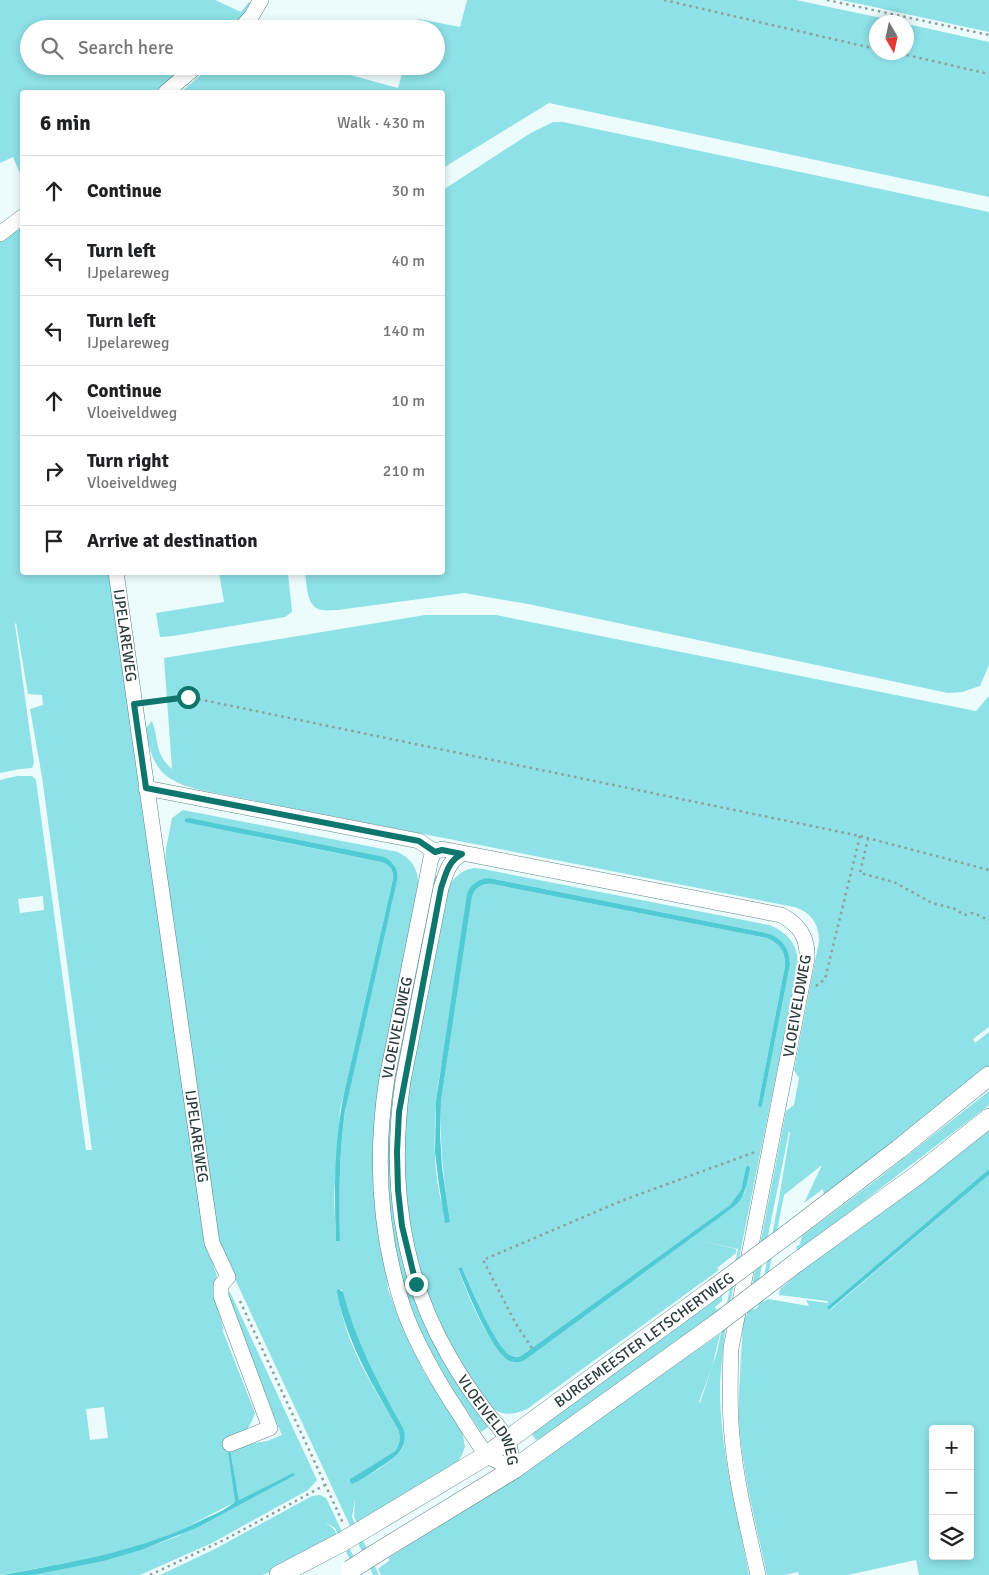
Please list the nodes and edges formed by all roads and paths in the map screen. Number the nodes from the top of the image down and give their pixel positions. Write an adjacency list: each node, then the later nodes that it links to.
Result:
1 (261, 0): 4 (street)
2 (664, 0): 6 (path)
3 (827, 0): 5 (path)
4 (248, 20)
5 (989, 35)
6 (869, 47)
7 (914, 57): 8 (path)
8 (989, 74)
9 (186, 75): 10 (street)
10 (168, 90)
11 (20, 219): 12 (street)
12 (0, 234)
13 (116, 575): 14 (street, IJPELAREWEG)
14 (134, 704): 15 (street, IJPELAREWEG); 16 (path)
15 (146, 788): 18 (street); 29 (street, IJPELAREWEG)
16 (860, 836): 17 (path); 22 (path)
17 (868, 838): 20 (path); 21 (path)
18 (435, 852): 19 (street, VLOEIVELDWEG); 30 (street, VLOEIVELDWEG)
19 (462, 854): 22 (street, VLOEIVELDWEG); 28 (street, VLOEIVELDWEG)
20 (989, 870)
21 (989, 920)
22 (798, 1002): 25 (street, VLOEIVELDWEG)
23 (989, 1076): 28 (main road, BURGEMEESTER LETSCHERTWEG, bridge)
24 (989, 1118): 31 (main road, BURGEMEESTER LETSCHERTWEG, bridge)
25 (769, 1151): 27 (path); 35 (street, VLOEIVELDWEG)
26 (250, 1324): 33 (path)
27 (532, 1348)
28 (507, 1440): 30 (main road, BURGEMEESTER LETSCHERTWEG); 31 (street, VLOEIVELDWEG)
29 (230, 1444)
30 (486, 1455): 31 (street, VLOEIVELDWEG); 34 (main road, BURGEMEESTER LETSCHERTWEG, bridge)
31 (514, 1469): 32 (main road, BURGEMEESTER LETSCHERTWEG, bridge)
32 (346, 1572)
33 (150, 1575)
34 (278, 1575)
35 (758, 1575)

